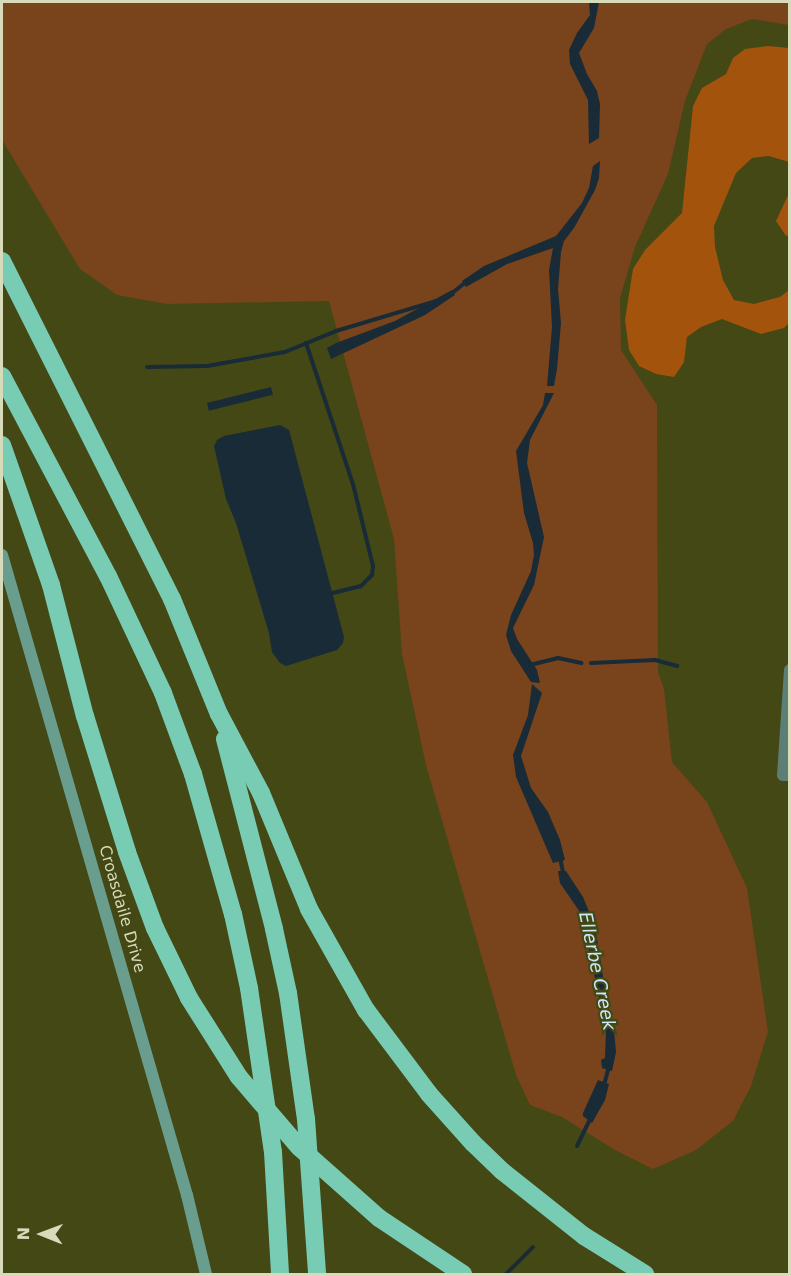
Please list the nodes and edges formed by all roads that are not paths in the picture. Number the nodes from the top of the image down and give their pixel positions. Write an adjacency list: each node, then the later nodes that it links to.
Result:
1 (2, 261): 6 (highway)
2 (2, 376): 10 (highway)
3 (2, 445): 12 (highway)
4 (2, 555): 9 (street, Croasdaile Drive)
5 (789, 670): 7 (street)
6 (219, 714): 8 (highway); 11 (highway)
7 (786, 775)
8 (645, 1274)
9 (206, 1275)
10 (280, 1275)
11 (317, 1275)
12 (463, 1275)

